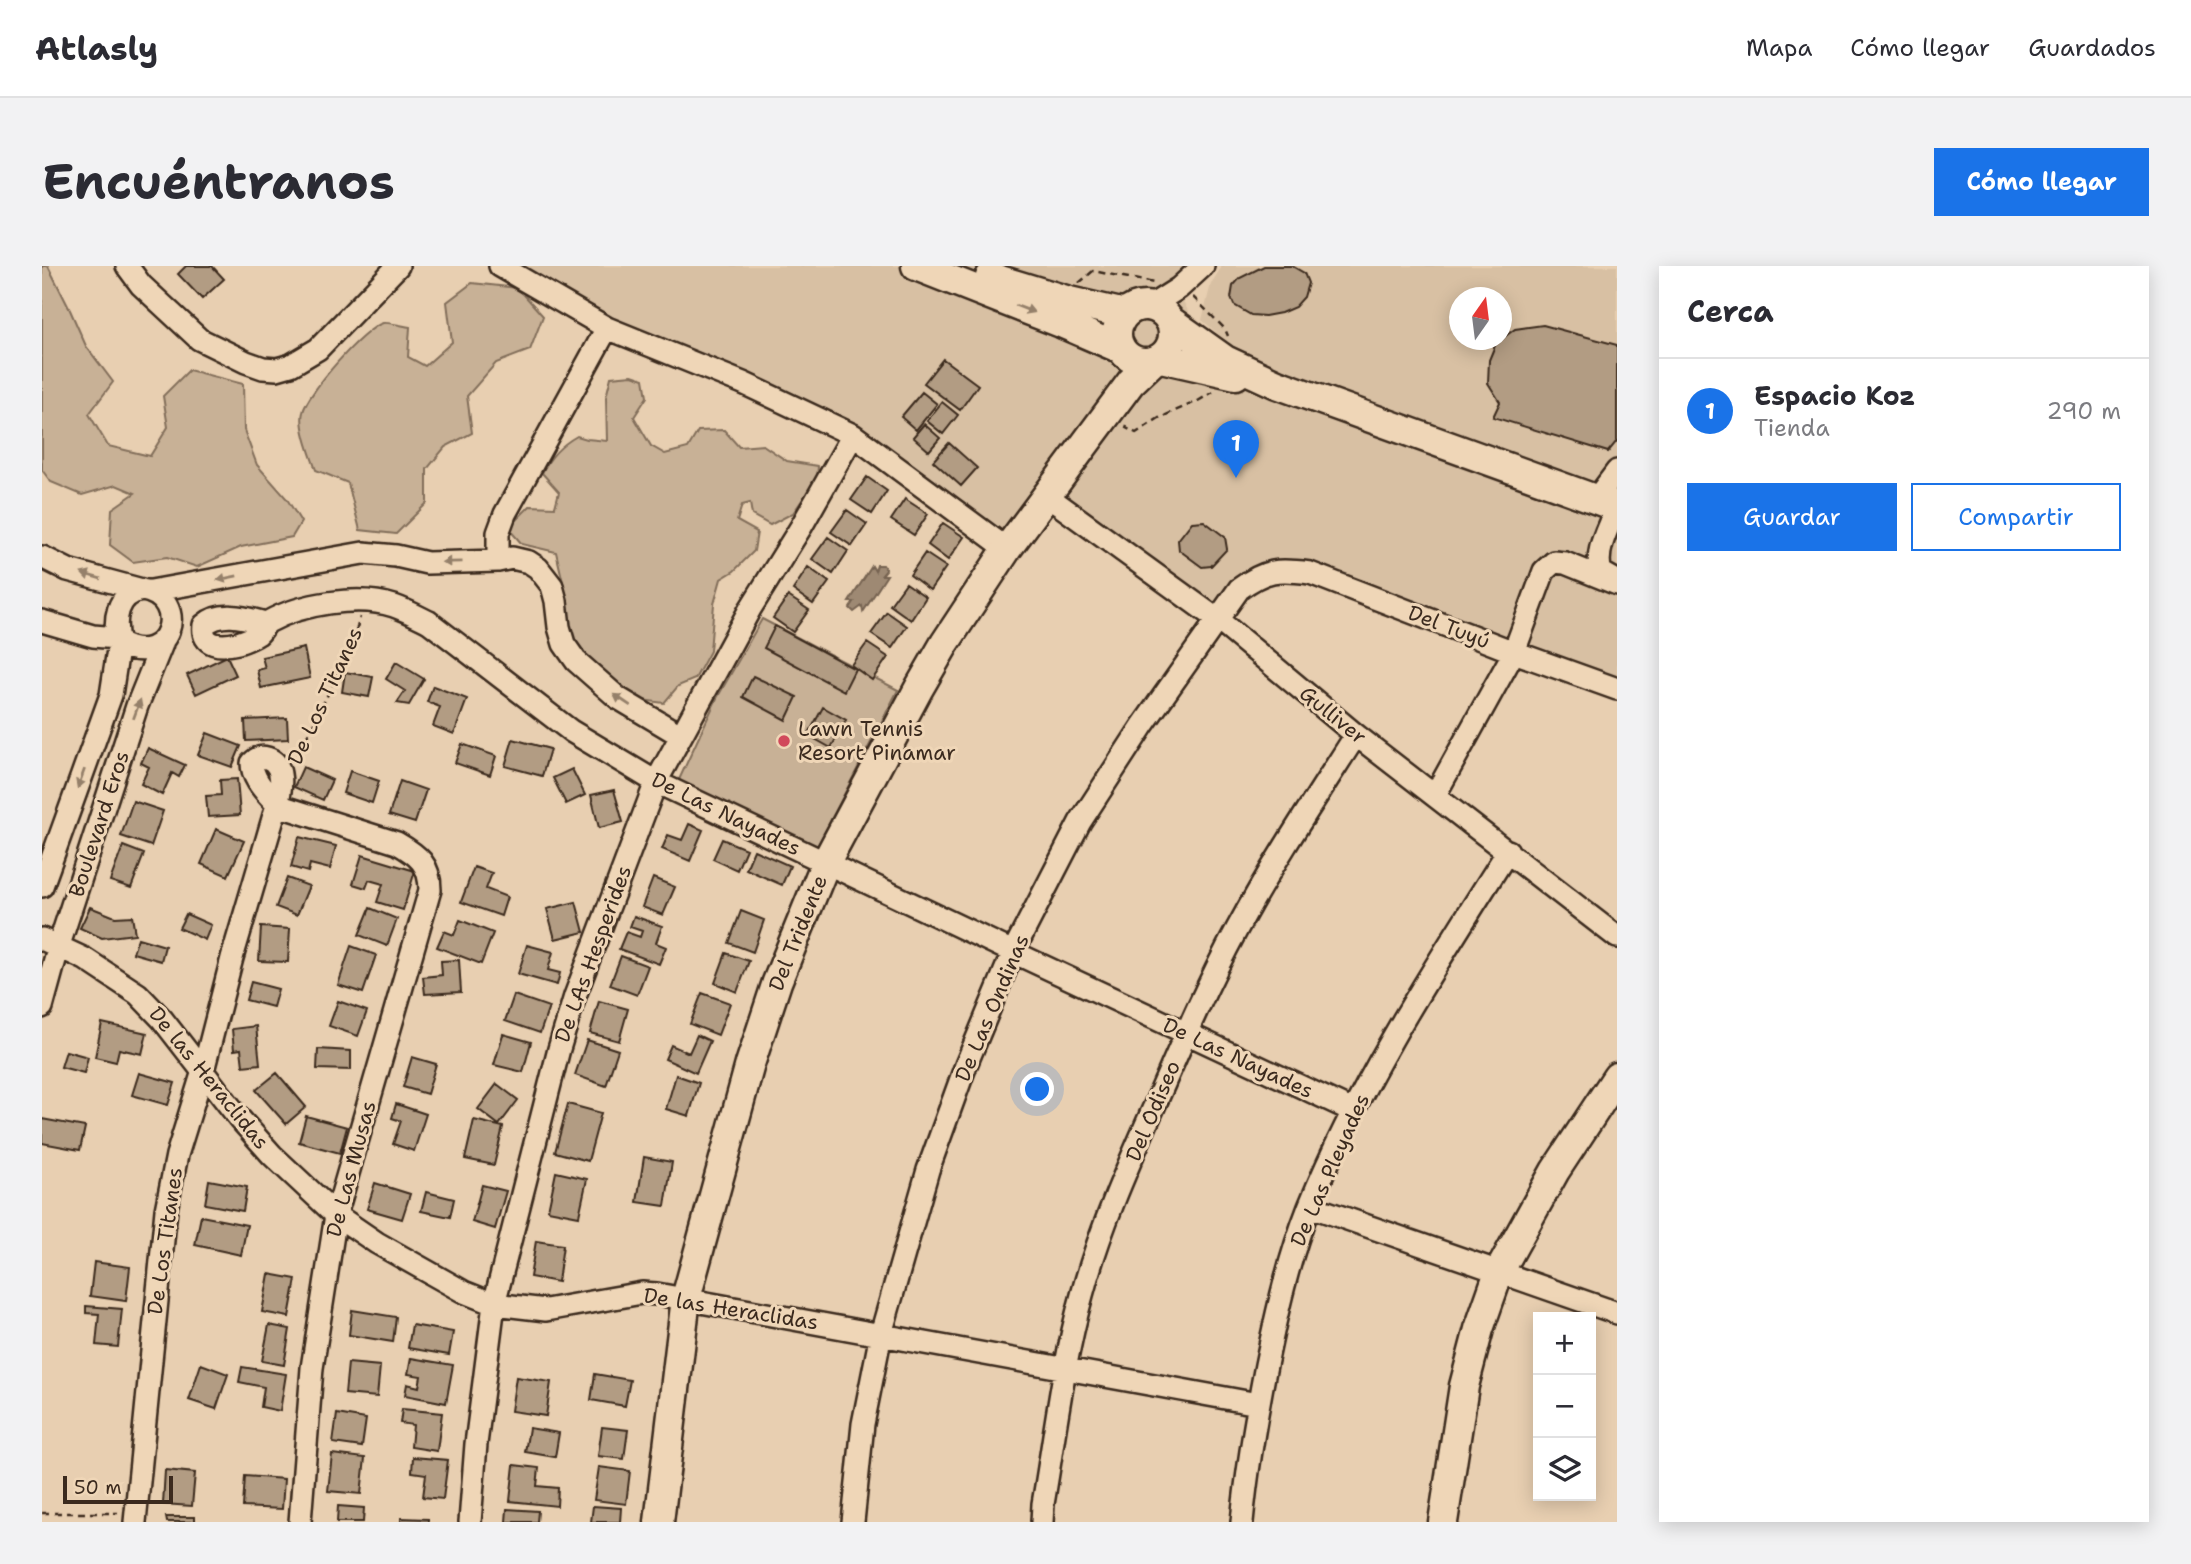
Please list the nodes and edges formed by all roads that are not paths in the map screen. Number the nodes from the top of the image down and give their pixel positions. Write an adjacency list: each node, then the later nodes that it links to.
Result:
1 (127, 266): 2 (street)
2 (398, 266)
3 (500, 266): 8 (street)
4 (916, 266): 9 (main road, one-way to 9)
5 (957, 266): 7 (main road)
6 (1203, 266): 7 (street)
7 (1148, 314): 9 (main road); 10 (main road); 11 (main road)
8 (607, 328): 13 (street); 20 (street)
9 (1122, 351): 10 (main road); 12 (main road, Del Tridente)
10 (1156, 360): 11 (main road); 12 (main road, Del Tridente)
11 (1277, 384): 16 (main road)
12 (1114, 406): 15 (main road, Del Tridente)
13 (853, 435): 18 (street); 31 (street, De LAs Hesperides)
14 (1617, 471): 16 (street)
15 (1047, 496): 18 (main road, Del Tridente); 24 (street, Gulliver)
16 (1610, 504): 17 (street)
17 (1610, 543): 22 (street)
18 (1007, 549): 37 (main road, Del Tridente)
19 (42, 556): 23 (street, one-way to 19)
20 (498, 561): 23 (street, one-way to 23); 31 (street, one-way to 20)
21 (1280, 569): 24 (street, De Las Ondinas); 29 (street, Del Tuyú)
22 (1617, 583): 29 (street)
23 (147, 591): 27 (street); 28 (street)
24 (1218, 620): 32 (street, Gulliver); 41 (street, De Las Ondinas)
25 (42, 621): 27 (street)
26 (266, 623): 33 (street, De Las Nayades)
27 (118, 641): 28 (street); 38 (street, Boulevard Eros, one-way to 38)
28 (162, 644): 40 (street, Boulevard Eros, one-way to 28)
29 (1514, 652): 30 (street, Del Tuyú); 34 (street)
30 (1617, 689)
31 (680, 735): 33 (street, De LAs Hesperides)
32 (1356, 735): 34 (street, Gulliver); 43 (street, Del Odiseo)
33 (656, 782): 37 (street, De Las Nayades); 51 (street, De LAs Hesperides)
34 (1435, 795): 36 (street, Gulliver)
35 (279, 798): 44 (street, De Los Titanes); 48 (street, De Las Musas)
36 (1508, 851): 39 (street, Gulliver); 46 (street, De Las Pleyades)
37 (826, 862): 41 (street, De Las Nayades); 50 (main road, Del Tridente)
38 (42, 887)
39 (1617, 937)
40 (50, 942): 42 (street, Boulevard Eros); 44 (street, De las Heraclidas)
41 (1013, 952): 43 (street, De Las Nayades); 53 (street, De Las Ondinas)
42 (42, 1007)
43 (1186, 1034): 46 (street, De Las Nayades); 54 (street, Del Odiseo)
44 (203, 1070): 48 (street, De las Heraclidas); 56 (street, De Los Titanes)
45 (1617, 1077): 49 (main road)
46 (1353, 1111): 47 (street, De Las Pleyades)
47 (1310, 1206): 49 (street); 55 (street, De Las Pleyades)
48 (336, 1215): 51 (street, De las Heraclidas); 57 (street, De Las Musas)
49 (1499, 1272): 52 (street); 63 (main road)
50 (686, 1298): 51 (street, De las Heraclidas); 53 (street, De las Heraclidas); 59 (main road, Del Tridente)
51 (494, 1304): 58 (street, De LAs Hesperides)
52 (1617, 1312)
53 (881, 1334): 54 (street, De las Heraclidas); 60 (street, De Las Ondinas)
54 (1066, 1368): 55 (street, De las Heraclidas); 61 (street, Del Odiseo)
55 (1258, 1404): 62 (street, De Las Pleyades)
56 (136, 1517)
57 (300, 1522)
58 (470, 1522)
59 (659, 1522)
60 (853, 1522)
61 (1042, 1522)
62 (1242, 1522)
63 (1443, 1522)

